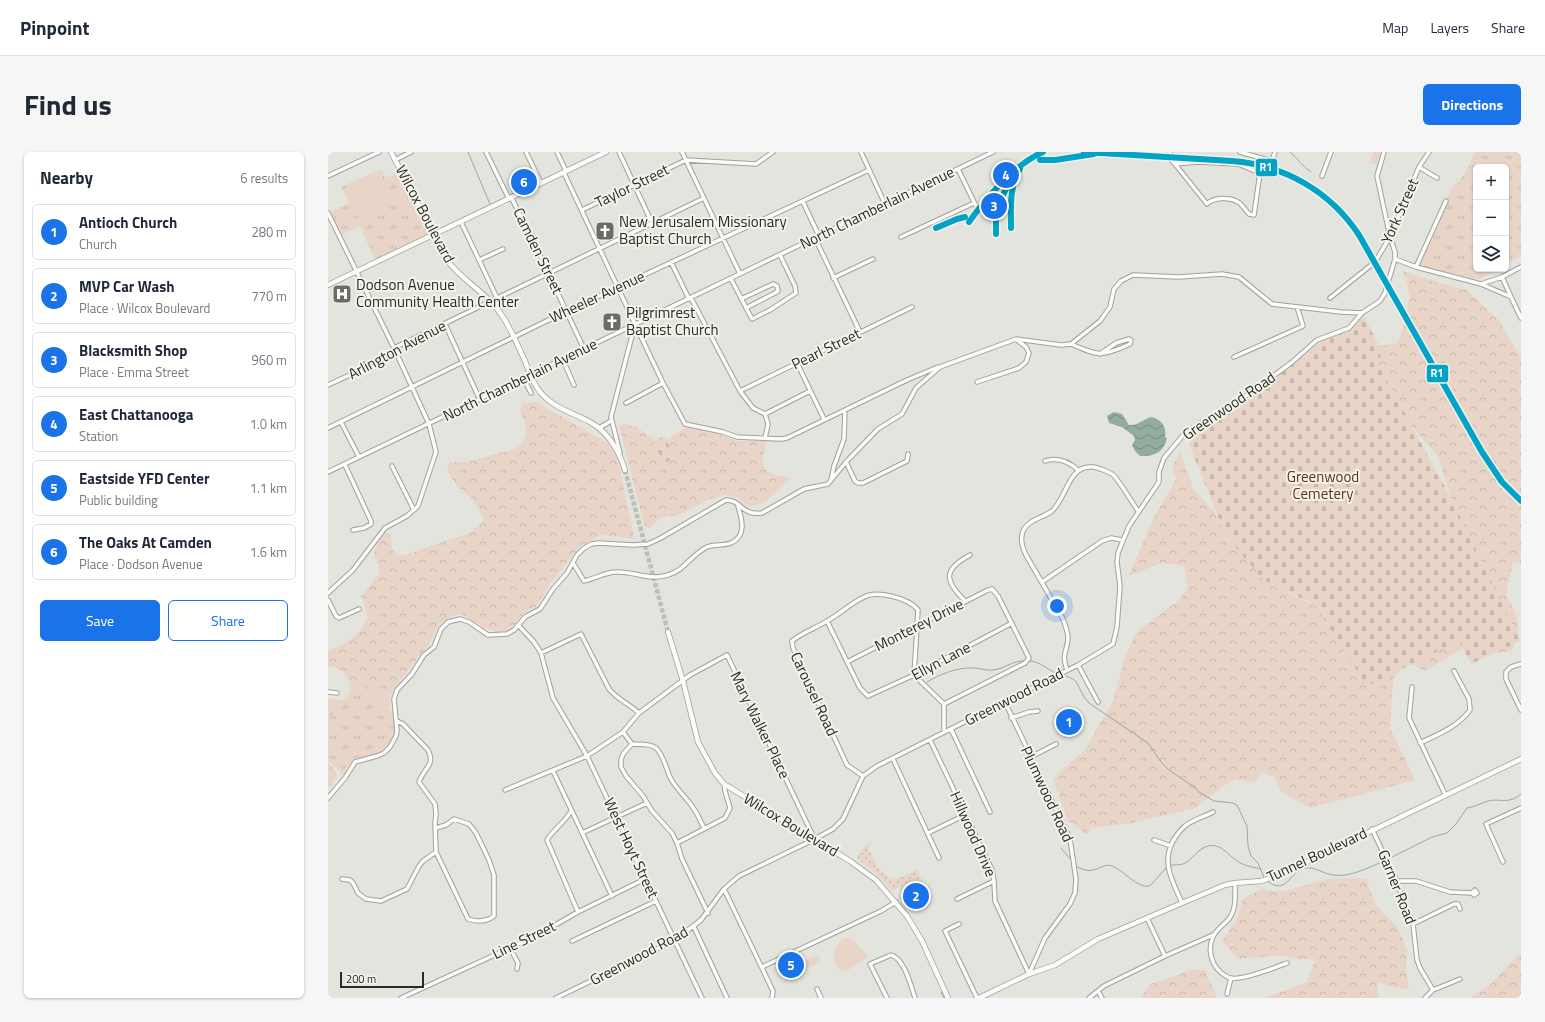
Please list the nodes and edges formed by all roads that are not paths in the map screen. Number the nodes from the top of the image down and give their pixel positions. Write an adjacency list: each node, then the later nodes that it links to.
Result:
1 (379, 152): 26 (street)
2 (391, 152): 19 (main road, Wilcox Boulevard)
3 (411, 152): 19 (street)
4 (486, 152): 31 (street, Camden Street)
5 (526, 152): 29 (street)
6 (557, 152): 25 (street)
7 (606, 152): 25 (main road)
8 (619, 152): 30 (street)
9 (682, 152): 20 (street)
10 (773, 152): 20 (street, Taylor Street)
11 (860, 152): 24 (street)
12 (993, 152): 22 (street, North Chamberlain Avenue)
13 (1170, 152): 21 (street)
14 (1240, 152): 15 (street)
15 (1275, 152)
16 (1331, 152): 27 (street)
17 (1384, 152): 43 (street)
18 (1428, 152): 23 (street, York Street)
19 (395, 160): 40 (main road, Wilcox Boulevard)
20 (686, 160): 30 (street, Taylor Street); 32 (street)
21 (1176, 164): 21 (street)
22 (958, 168): 35 (street, North Chamberlain Avenue); 42 (street)
23 (1419, 168): 28 (street); 43 (street, York Street)
24 (869, 170): 34 (street, Wheeler Avenue); 35 (street)
25 (565, 172): 29 (main road); 36 (street)
26 (328, 176)
27 (1322, 176)
28 (1437, 178)
29 (542, 183): 31 (main road)
30 (634, 186): 36 (street, Taylor Street); 39 (street)
31 (510, 198): 38 (main road); 56 (street, Camden Street)
32 (704, 198): 39 (street, Arlington Avenue); 44 (street)
33 (1446, 201): 53 (street)
34 (803, 202): 41 (street); 44 (street, Wheeler Avenue)
35 (885, 204): 41 (street, North Chamberlain Avenue)
36 (582, 210): 46 (street)
37 (328, 213): 55 (street)
38 (461, 222): 40 (main road); 51 (street)
39 (652, 224): 46 (street, Arlington Avenue)
40 (433, 235): 55 (main road); 69 (main road, Wilcox Boulevard)
41 (819, 236): 45 (street, North Chamberlain Avenue)
42 (901, 237)
43 (1390, 237): 50 (street); 66 (street, York Street)
44 (723, 238): 52 (street, Wheeler Avenue); 57 (street)
45 (814, 238): 48 (street, North Chamberlain Avenue); 60 (street)
46 (601, 248): 56 (street, Arlington Avenue); 63 (street)
47 (503, 249): 51 (street)
48 (780, 255): 57 (street, North Chamberlain Avenue); 72 (street)
49 (874, 259): 60 (street)
50 (1395, 259): 53 (street); 74 (street, Greenwood Road)
51 (479, 260): 65 (street)
52 (671, 262): 63 (street, Wheeler Avenue); 67 (street)
53 (1416, 267): 61 (street)
54 (1521, 267): 58 (street)
55 (357, 272): 62 (main road); 82 (street)
56 (548, 273): 65 (street, Arlington Avenue); 73 (street, Camden Street)
57 (740, 274): 59 (street, North Chamberlain Avenue)
58 (1502, 277): 61 (street); 64 (street)
59 (731, 278): 67 (street, North Chamberlain Avenue); 68 (street)
60 (833, 278): 78 (street)
61 (1481, 284): 64 (street)
62 (328, 285)
63 (618, 287): 73 (street, Wheeler Avenue); 77 (street)
64 (1512, 297): 75 (street)
65 (497, 298): 69 (street, Arlington Avenue)
66 (1330, 298)
67 (690, 299): 77 (street, North Chamberlain Avenue); 97 (street)
68 (741, 299): 72 (street); 72 (street)
69 (492, 301): 76 (street, Arlington Avenue); 79 (main road, Wilcox Boulevard)
70 (912, 307): 78 (street, Pearl Street)
71 (1297, 307): 74 (street); 81 (street); 85 (street)
72 (746, 308)
73 (567, 311): 79 (street, Wheeler Avenue); 83 (street, Camden Street)
74 (1362, 313): 124 (street, Greenwood Road)
75 (1521, 318)
76 (445, 324): 82 (street, Arlington Avenue); 87 (street)
77 (635, 324): 83 (street, North Chamberlain Avenue); 93 (street); 104 (street)
78 (860, 332): 88 (street, Pearl Street)
79 (514, 337): 87 (street, Wheeler Avenue); 90 (main road, Wilcox Boulevard)
80 (1016, 339): 81 (street); 89 (street); 92 (street)
81 (1071, 344): 84 (street)
82 (394, 348): 94 (street, Arlington Avenue); 96 (street)
83 (584, 349): 86 (street, North Chamberlain Avenue)
84 (1100, 354): 84 (street)
85 (1234, 358)
86 (563, 360): 90 (street, North Chamberlain Avenue); 95 (street)
87 (463, 362): 96 (street, Wheeler Avenue); 100 (street)
88 (797, 363): 97 (street, Pearl Street); 98 (street)
89 (940, 367): 102 (street); 115 (street)
90 (531, 376): 91 (street, North Chamberlain Avenue); 109 (main road, Wilcox Boulevard)
91 (524, 379): 99 (street); 100 (street, North Chamberlain Avenue)
92 (977, 382)
93 (663, 383): 101 (street); 110 (street)
94 (328, 385)
95 (574, 385)
96 (412, 387): 106 (street, Wheeler Avenue); 107 (street)
97 (740, 391): 103 (street)
98 (810, 391): 103 (street); 105 (street)
99 (531, 393)
100 (480, 400): 107 (street, North Chamberlain Avenue)
101 (626, 403)
102 (845, 410): 105 (street); 121 (street)
103 (764, 414): 110 (street)
104 (611, 419): 109 (street); 111 (street)
105 (824, 419): 110 (street)
106 (341, 422): 108 (street, Wheeler Avenue); 113 (street)
107 (429, 424): 113 (street, North Chamberlain Avenue); 123 (street)
108 (328, 428)
109 (599, 428): 111 (main road, Wilcox Boulevard)
110 (764, 438)
111 (620, 454): 118 (main road, Wilcox Boulevard)
112 (908, 454): 115 (street)
113 (359, 458): 116 (street, North Chamberlain Avenue)
114 (1045, 461): 119 (street)
115 (846, 462): 121 (street)
116 (345, 464): 120 (street, North Chamberlain Avenue); 125 (street)
117 (392, 466): 123 (street)
118 (625, 470)
119 (1078, 470): 124 (street); 129 (street)
120 (328, 472)
121 (831, 481): 122 (street)
122 (738, 505): 128 (street); 128 (street)
123 (414, 510): 130 (street)
124 (1138, 512): 126 (street, Greenwood Road)
125 (353, 530)
126 (1122, 540): 129 (street); 142 (street, Greenwood Road)
127 (970, 555): 132 (street)
128 (573, 563): 136 (street)
129 (1042, 582): 143 (street)
130 (328, 593)
131 (328, 600): 133 (street)
132 (965, 601): 135 (street, Monterey Drive); 137 (street, Monterey Drive)
133 (359, 609)
134 (827, 621): 137 (street, Carousel Road); 140 (street); 170 (street, Carousel Road)
135 (1012, 623): 145 (street, Ellyn Lane); 152 (street)
136 (519, 626): 139 (street); 157 (street)
137 (918, 626): 140 (street, Monterey Drive); 145 (street, Carousel Road)
138 (668, 632): 146 (main road, Wilcox Boulevard)
139 (541, 653): 155 (street); 165 (street, West Hoyt Street)
140 (847, 662): 145 (street, Ellyn Lane)
141 (1521, 664): 153 (street)
142 (1078, 665): 143 (street, Greenwood Road); 151 (street)
143 (1067, 670): 150 (street, Greenwood Road)
144 (1454, 671): 162 (street)
145 (914, 675): 152 (street)
146 (683, 681): 155 (street); 171 (main road, Wilcox Boulevard); 187 (street, Mary Walker Place)
147 (1412, 687): 162 (street)
148 (328, 692): 149 (street)
149 (337, 693)
150 (1004, 702): 156 (street, Plumwood Road); 158 (street, Greenwood Road)
151 (1098, 702)
152 (944, 704): 160 (street)
153 (1521, 710)
154 (1038, 711): 156 (street)
155 (639, 713): 159 (street)
156 (1011, 718): 166 (street, Plumwood Road)
157 (397, 722): 174 (street); 182 (street)
158 (951, 729): 160 (street, Greenwood Road); 178 (street)
159 (623, 732): 163 (street); 165 (street)
160 (944, 732): 161 (street, Greenwood Road)
161 (930, 740): 167 (street, Greenwood Road); 180 (street, Hillwood Drive)
162 (1420, 743): 173 (street)
163 (632, 744): 175 (street); 183 (street)
164 (1056, 744): 166 (street)
165 (587, 756): 169 (street); 181 (street, West Hoyt Street)
166 (1030, 757): 221 (street, Plumwood Road)
167 (893, 759): 170 (street, Greenwood Road); 186 (street)
168 (1521, 759): 173 (main road, Tunnel Boulevard)
169 (553, 771): 172 (street); 177 (street)
170 (863, 776): 187 (street, Greenwood Road)
171 (724, 784): 183 (street); 187 (main road, Wilcox Boulevard)
172 (505, 790)
173 (1445, 794): 184 (main road, Tunnel Boulevard)
174 (328, 798)
175 (647, 803): 181 (street); 189 (street)
176 (1521, 808): 193 (street)
177 (571, 811): 185 (street); 207 (street)
178 (990, 812)
179 (1213, 812): 190 (street)
180 (965, 815): 186 (street); 196 (street, Hillwood Drive)
181 (616, 818): 185 (street); 195 (street, West Hoyt Street)
182 (436, 828): 191 (street); 191 (street)
183 (704, 828): 189 (street)
184 (1372, 829): 197 (street, Garner Road); 198 (main road, Tunnel Boulevard)
185 (582, 833): 201 (street)
186 (928, 833): 192 (street)
187 (815, 840): 199 (street, Greenwood Road); 204 (main road, Wilcox Boulevard)
188 (1154, 840): 190 (street)
189 (677, 843): 208 (street)
190 (1171, 846): 205 (street)
191 (436, 852): 194 (street)
192 (939, 858)
193 (1503, 862)
194 (342, 879)
195 (645, 879): 201 (street, Line Street); 203 (street, West Hoyt Street)
196 (994, 881): 202 (street); 221 (street, Hillwood Drive)
197 (1396, 881): 200 (street); 211 (street, Garner Road)
198 (1235, 883): 205 (main road, Tunnel Boulevard); 213 (street)
199 (724, 890): 208 (street, Greenwood Road); 219 (street)
200 (1472, 893)
201 (612, 896): 207 (street, Line Street)
202 (957, 899)
203 (656, 901): 214 (street); 215 (street, West Hoyt Street)
204 (896, 902): 219 (street); 238 (main road, Wilcox Boulevard)
205 (1182, 903): 209 (main road, Tunnel Boulevard)
206 (1460, 909): 211 (street)
207 (578, 912): 216 (street, Line Street)
208 (708, 912): 212 (street, Greenwood Road)
209 (1147, 918): 217 (street); 221 (main road, Tunnel Boulevard)
210 (959, 924): 239 (street)
211 (1414, 924): 225 (street, Garner Road)
212 (694, 927): 215 (street, Greenwood Road); 233 (street)
213 (1213, 935): 217 (street); 222 (street)
214 (572, 940)
215 (674, 940): 226 (street, Greenwood Road); 232 (street, West Hoyt Street)
216 (510, 948): 220 (street); 229 (street, Line Street)
217 (1165, 956): 227 (street)
218 (1287, 963): 222 (street)
219 (762, 967): 234 (street)
220 (517, 969)
221 (1029, 974): 239 (main road, Tunnel Boulevard)
222 (1230, 978): 228 (street)
223 (1460, 979): 225 (street)
224 (817, 989): 235 (street)
225 (1433, 990): 242 (street)
226 (572, 991): 230 (street, Greenwood Road); 231 (street)
227 (1098, 991): 240 (street); 241 (street)
228 (1227, 994)
229 (401, 998)
230 (556, 998)
231 (569, 998)
232 (702, 998)
233 (727, 998)
234 (772, 998)
235 (821, 998)
236 (887, 998): 237 (street)
237 (915, 998)
238 (948, 998)
239 (978, 998)
240 (1089, 998)
241 (1102, 998)
242 (1425, 998)

